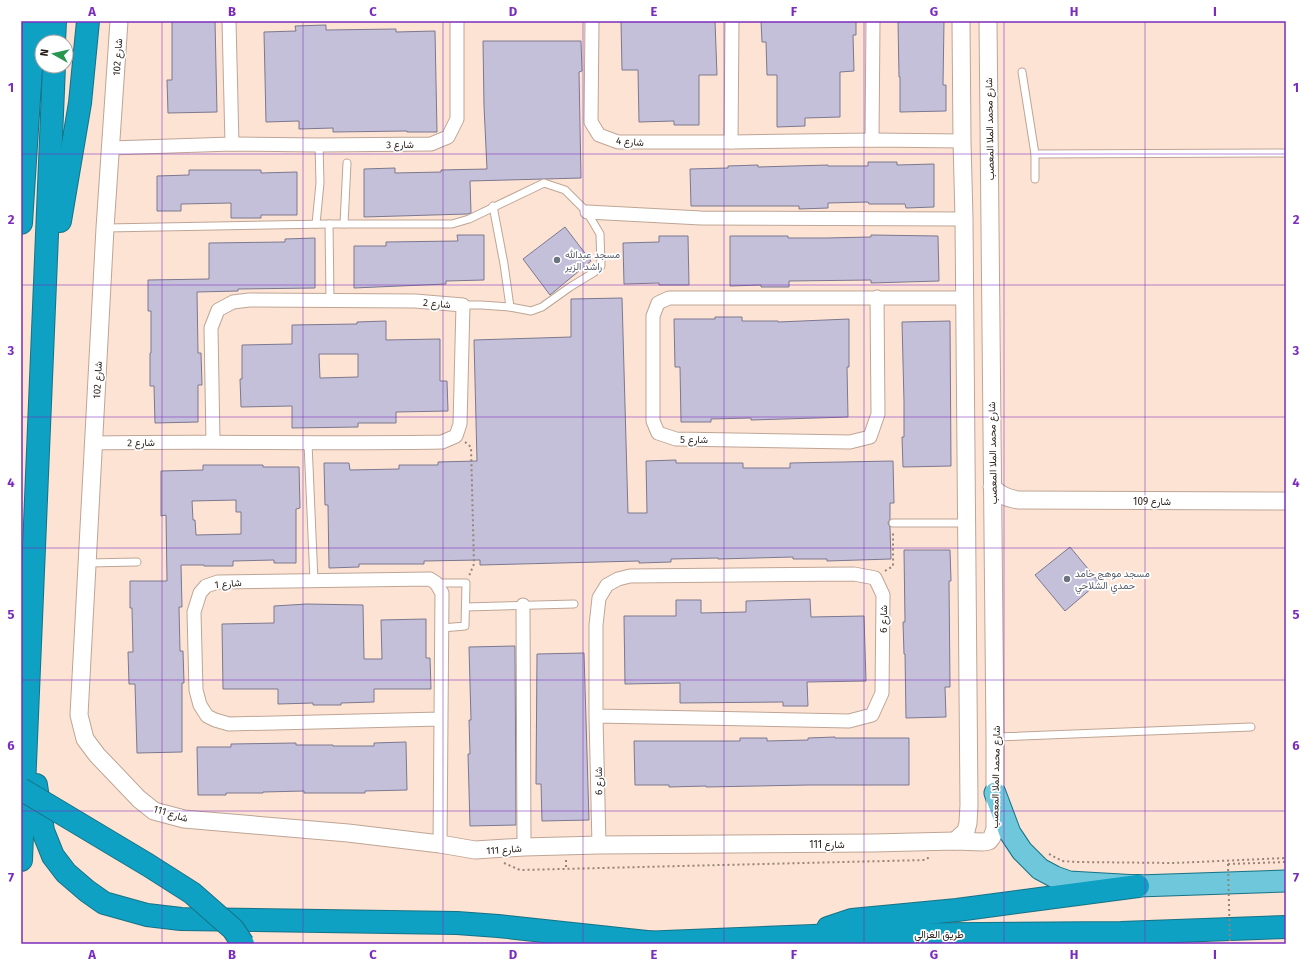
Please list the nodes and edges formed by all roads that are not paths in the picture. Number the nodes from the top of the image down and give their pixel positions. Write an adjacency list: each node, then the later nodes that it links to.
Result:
1 (34, 21): 28 (highway)
2 (55, 21): 12 (highway)
3 (88, 21): 38 (highway)
4 (119, 21): 20 (street, شارع 102)
5 (229, 21): 18 (street)
6 (457, 21): 19 (street, شارع 3)
7 (592, 21): 17 (street, شارع 4)
8 (732, 21): 17 (street)
9 (873, 21): 15 (street)
10 (961, 21): 16 (street)
11 (988, 21): 42 (street, شارع محمد الملا المعصب)
12 (54, 34)
13 (1022, 72): 22 (lane)
14 (54, 74): 38 (highway)
15 (872, 140): 16 (street, شارع 4); 17 (street, شارع 4)
16 (962, 141): 27 (street)
17 (731, 142)
18 (232, 144): 19 (street, شارع 3); 20 (street, شارع 3)
19 (320, 145): 29 (lane)
20 (111, 148): 32 (street, شارع 102)
21 (1286, 153): 22 (lane)
22 (1035, 154): 24 (lane)
23 (347, 163): 31 (lane)
24 (1035, 180)
25 (493, 206): 26 (lane); 31 (lane); 37 (lane)
26 (587, 212): 27 (street); 37 (lane)
27 (964, 219): 34 (street)
28 (21, 223)
29 (316, 224): 30 (lane); 32 (lane)
30 (329, 224): 31 (lane); 35 (lane)
31 (344, 224)
32 (105, 228): 40 (street, شارع 102)
33 (877, 297): 33 (street, شارع 5); 34 (street, شارع 5)
34 (964, 298): 47 (street)
35 (330, 299): 36 (street, شارع 2); 39 (street, شارع 2)
36 (463, 305): 37 (lane); 41 (street, شارع 2)
37 (510, 307)
38 (42, 361): 56 (highway)
39 (213, 441): 40 (street, شارع 2); 41 (street, شارع 2)
40 (94, 442): 49 (street, شارع 102)
41 (308, 443): 50 (lane)
42 (992, 488): 43 (street, شارع 109); 45 (street, شارع محمد الملا المعصب)
43 (1018, 500): 44 (street, شارع 109); 45 (street, شارع 109)
44 (1286, 501)
45 (993, 517): 61 (street, شارع محمد الملا المعصب)
46 (893, 523): 47 (lane)
47 (967, 523): 60 (street)
48 (137, 562): 49 (lane)
49 (88, 563): 62 (street, شارع 102)
50 (314, 581): 51 (street, شارع 1); 58 (street, شارع 1)
51 (436, 583): 54 (lane); 55 (street)
52 (574, 604): 53 (lane)
53 (523, 605): 54 (lane); 68 (street)
54 (466, 606): 55 (lane)
55 (442, 628): 58 (street)
56 (28, 697): 69 (highway); 74 (highway)
57 (596, 716): 57 (street, شارع 6); 67 (street, شارع 6)
58 (441, 719): 66 (street)
59 (1251, 727): 61 (lane)
60 (969, 737): 61 (street); 65 (street)
61 (995, 737): 64 (street, شارع محمد الملا المعصب)
62 (85, 739): 66 (street, شارع 111)
63 (21, 789): 75 (highway, bridge)
64 (995, 793): 65 (street, شارع محمد الملا المعصب); 71 (main road)
65 (956, 841): 67 (street, شارع 111)
66 (440, 844): 68 (street, شارع 111)
67 (599, 845): 68 (street, شارع 111)
68 (524, 847)
69 (21, 860)
70 (1286, 881): 71 (main road)
71 (1138, 886): 73 (highway)
72 (1286, 927): 73 (highway, طريق الغزالي)
73 (803, 936): 74 (highway, طريق الغزالي)
74 (656, 943): 76 (highway, طريق الغزالي)
75 (243, 944)
76 (520, 944)

